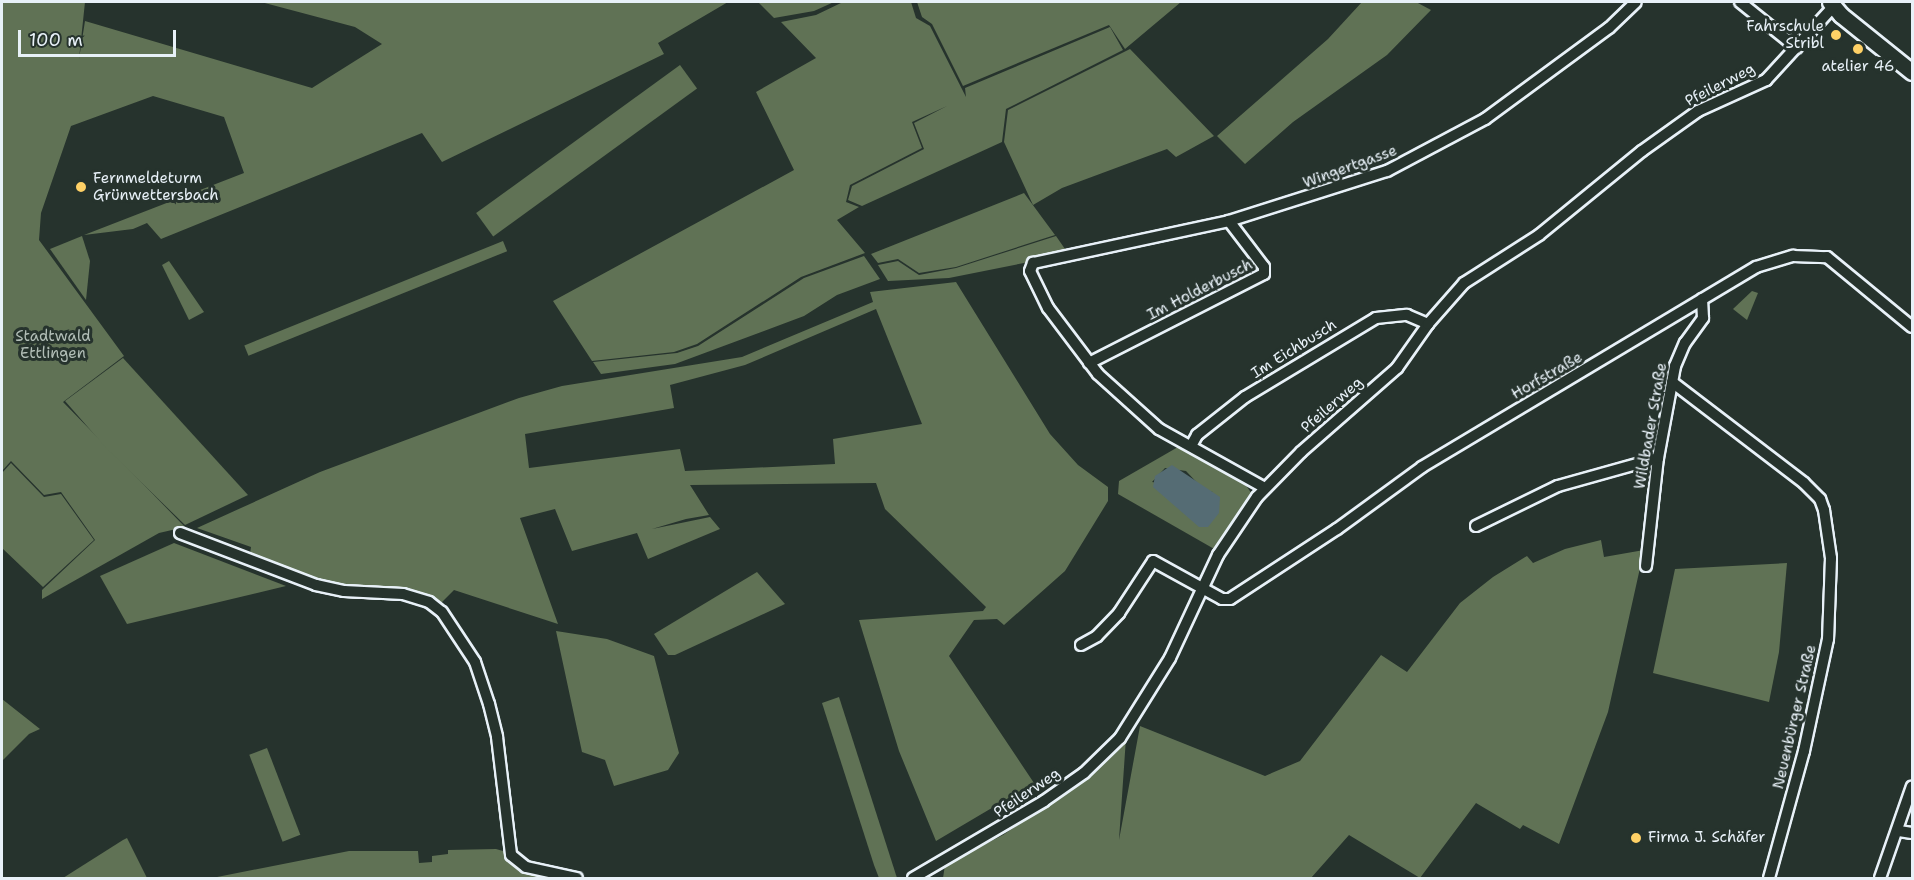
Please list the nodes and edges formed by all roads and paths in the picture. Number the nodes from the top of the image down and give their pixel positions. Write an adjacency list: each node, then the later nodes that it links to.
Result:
1 (1636, 2): 6 (street, Wingertgasse)
2 (1740, 2): 4 (street)
3 (1832, 4): 4 (street, Pfeilerweg); 5 (main road)
4 (1797, 48): 8 (street, Pfeilerweg)
5 (1912, 72)
6 (1229, 221): 10 (street, Im Holderbusch); 10 (street, Wingertgasse)
7 (1702, 299): 9 (street, Horfstraße); 11 (street, Wildbader Straße); 18 (street, Horfstraße)
8 (1428, 324): 12 (street, Im Eichbusch); 14 (street, Pfeilerweg)
9 (1912, 327)
10 (1089, 363): 12 (street)
11 (1672, 382): 13 (street, Wildbader Straße); 25 (street, Neuenbürger Straße)
12 (1191, 446): 14 (street)
13 (1658, 458): 15 (street); 17 (street, Wildbader Straße)
14 (1265, 488): 18 (street, Pfeilerweg)
15 (1476, 526)
16 (180, 533): 23 (street)
17 (1646, 566)
18 (1201, 587): 19 (street); 24 (street, Pfeilerweg)
19 (1081, 645)
20 (1912, 786): 21 (street)
21 (1899, 831): 22 (street); 26 (street)
22 (1912, 833)
23 (577, 879)
24 (913, 879)
25 (1769, 879)
26 (1880, 879)

